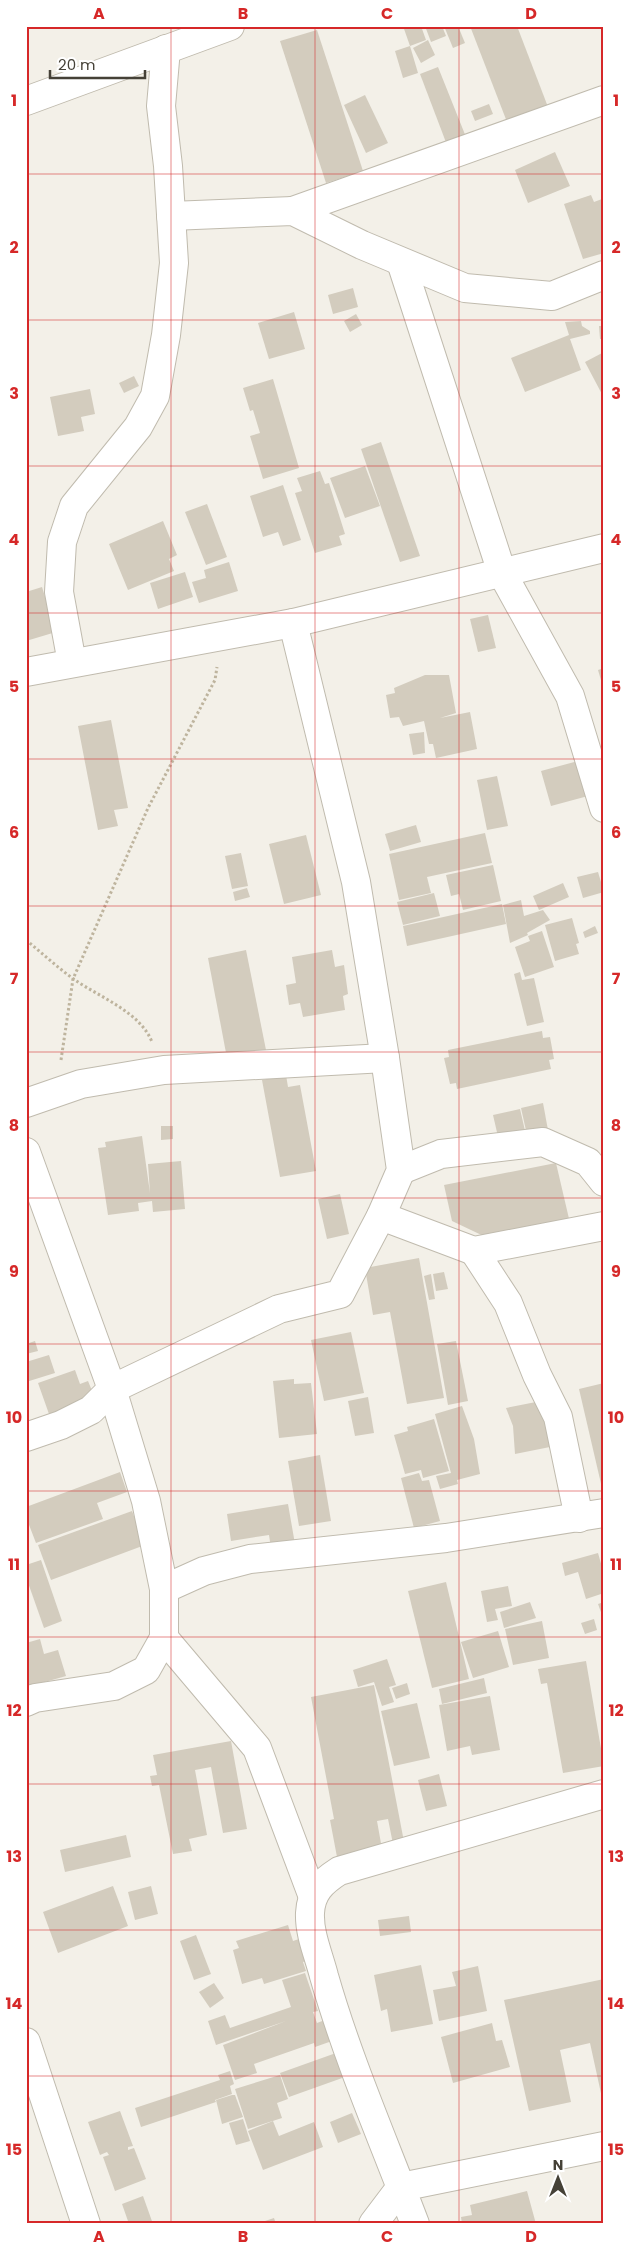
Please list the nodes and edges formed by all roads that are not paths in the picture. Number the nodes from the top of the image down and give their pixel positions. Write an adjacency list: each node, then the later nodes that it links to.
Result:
1 (230, 26): 2 (street)
2 (166, 49): 4 (street); 6 (street)
3 (604, 100): 5 (street)
4 (26, 101)
5 (293, 211): 6 (street); 7 (street)
6 (171, 216): 12 (street)
7 (401, 262): 8 (street); 10 (street)
8 (604, 275)
9 (604, 548): 10 (street)
10 (502, 573): 11 (street); 14 (street)
11 (293, 623): 12 (street); 15 (street)
12 (72, 663): 13 (street)
13 (26, 672)
14 (604, 808)
15 (385, 1058): 16 (street); 18 (street)
16 (26, 1102)
17 (26, 1152): 23 (street)
18 (402, 1170): 19 (street); 20 (street)
19 (604, 1182)
20 (381, 1216): 22 (street); 23 (street)
21 (604, 1226): 22 (street)
22 (474, 1251): 25 (street)
23 (112, 1389): 24 (street); 26 (street)
24 (26, 1437)
25 (592, 1515): 26 (street)
26 (164, 1589): 27 (street)
27 (164, 1638): 28 (street); 30 (street)
28 (26, 1702)
29 (604, 1794): 30 (street)
30 (313, 1897): 34 (street)
31 (26, 2042): 32 (street)
32 (37, 2113): 35 (street)
33 (604, 2146): 34 (street)
34 (401, 2187): 36 (street); 37 (street)
35 (86, 2224)
36 (372, 2224)
37 (414, 2224)

